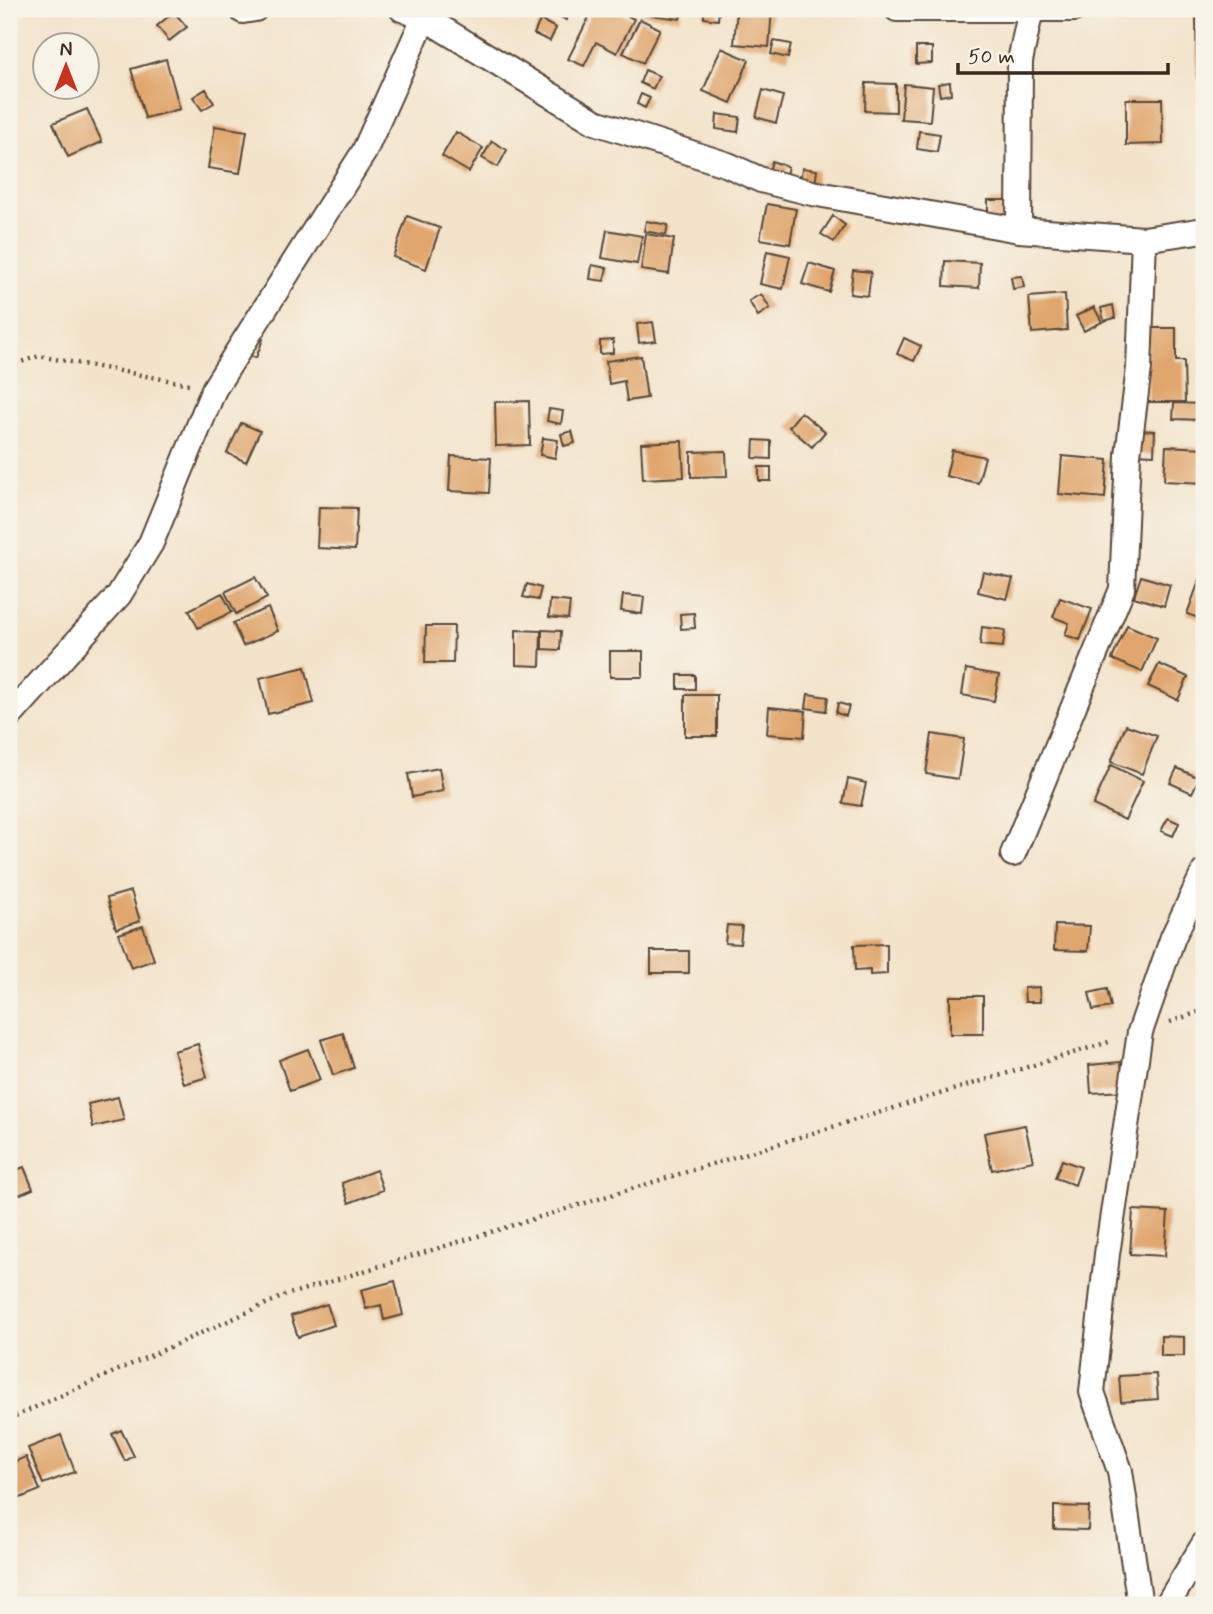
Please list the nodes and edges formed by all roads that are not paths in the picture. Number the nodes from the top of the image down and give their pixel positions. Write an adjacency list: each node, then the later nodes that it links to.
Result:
1 (897, 9): 2 (street)
2 (1031, 9): 3 (street); 5 (street)
3 (1074, 9)
4 (418, 11): 5 (street); 8 (street)
5 (1019, 230): 7 (street)
6 (1204, 230): 7 (street)
7 (1144, 239): 9 (street)
8 (9, 717)
9 (1013, 854)
10 (1204, 872): 12 (street)
11 (1204, 1544): 13 (street)
12 (1140, 1605)
13 (1167, 1605)

